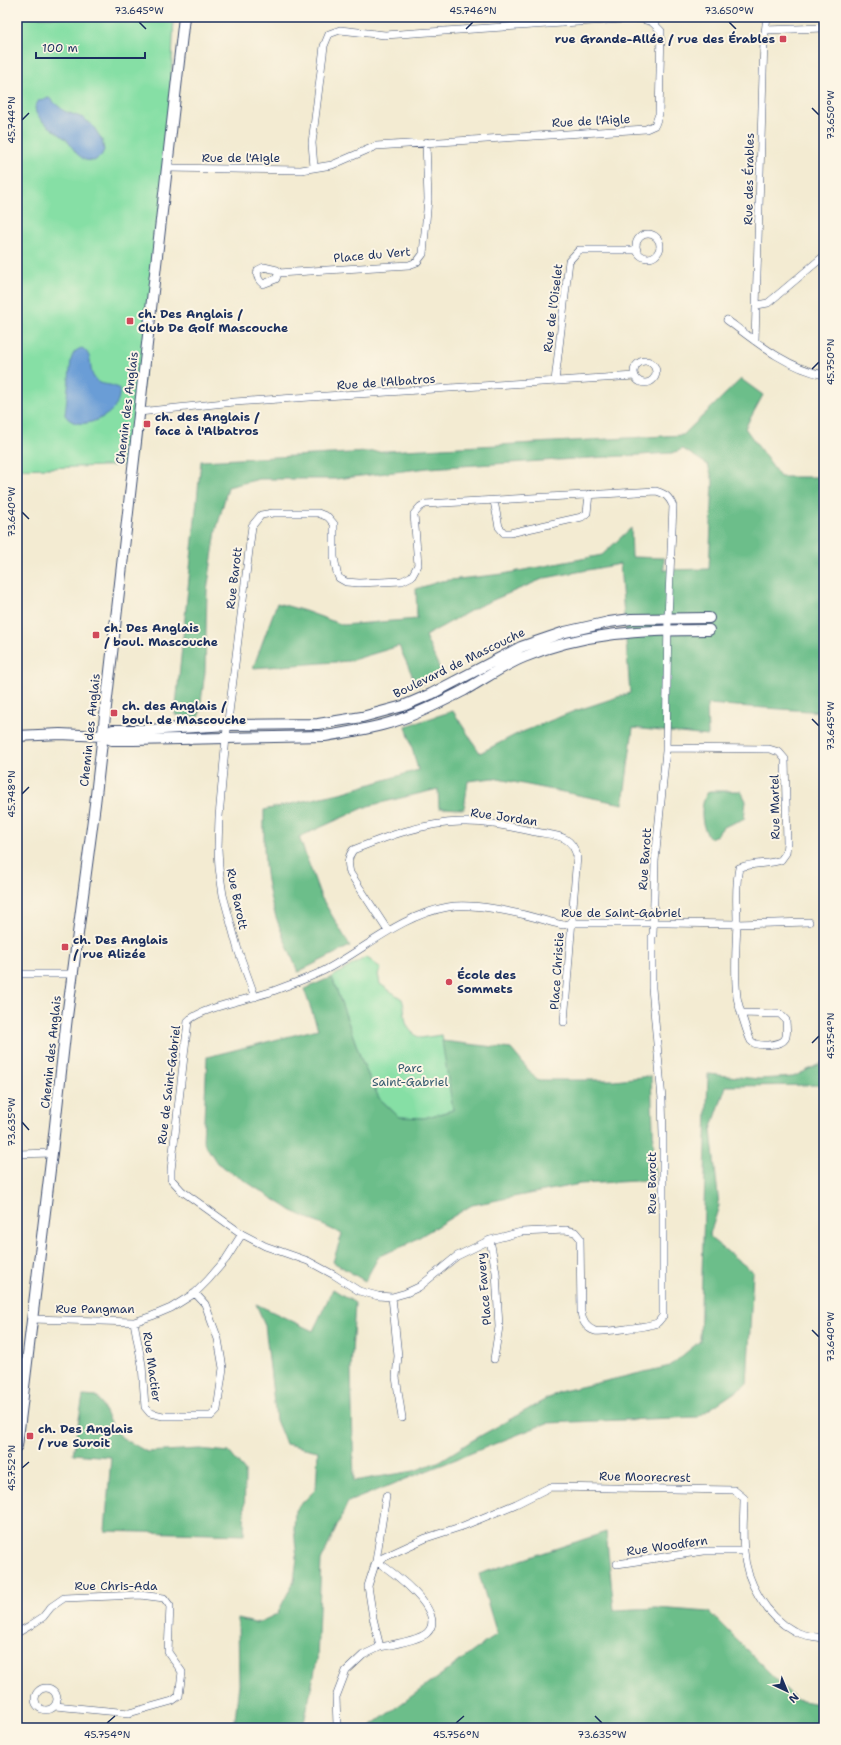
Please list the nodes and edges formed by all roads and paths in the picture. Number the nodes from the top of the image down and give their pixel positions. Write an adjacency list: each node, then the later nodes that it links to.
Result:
1 (184, 17): 8 (street, Chemin des Anglais)
2 (767, 17): 5 (street, Rue des Érables)
3 (542, 20): 6 (street, Rue de l'Aigle); 7 (street, Rue de l'Aigle)
4 (824, 28): 5 (street)
5 (765, 30): 12 (street, Rue des Érables)
6 (426, 142): 7 (street, Rue de l'Aigle); 11 (street, Place du Vert)
7 (314, 167): 8 (street, Rue de l'Aigle)
8 (168, 168): 18 (street, Chemin des Anglais)
9 (637, 250): 17 (street, Rue de l'Oiselet)
10 (824, 256): 12 (street)
11 (278, 273)
12 (757, 305): 14 (street, Rue des Érables)
13 (727, 320): 14 (street)
14 (755, 342): 15 (street)
15 (824, 375)
16 (635, 376): 17 (street, Rue de l'Albatros)
17 (555, 381): 18 (street, Rue de l'Albatros)
18 (139, 412): 27 (street, Chemin des Anglais)
19 (589, 494): 20 (street, Rue Barott); 20 (street); 21 (street, Rue Barott)
20 (494, 501): 25 (street, Rue Barott)
21 (668, 618): 22 (street, Boulevard de Mascouche); 23 (street, Rue Barott); 25 (street, Boulevard de Mascouche)
22 (709, 618)
23 (668, 630): 24 (street, Boulevard de Mascouche); 28 (street, Boulevard de Mascouche); 29 (street, Rue Barott)
24 (708, 630)
25 (228, 725): 27 (street, Boulevard de Mascouche); 28 (street, Rue Barott)
26 (17, 736): 27 (street, Boulevard de Mascouche)
27 (102, 736): 28 (street, Boulevard de Mascouche); 36 (street, Chemin des Anglais)
28 (226, 737): 37 (street, Rue Barott)
29 (666, 748): 32 (street, Rue Barott); 33 (street, Rue Martel)
30 (571, 922): 32 (street, Rue de Saint-Gabriel); 34 (street, Rue de Saint-Gabriel); 34 (street, Rue Jordan); 39 (street, Place Christie)
31 (809, 922): 33 (street, Rue de Saint-Gabriel)
32 (653, 923): 33 (street, Rue de Saint-Gabriel); 48 (street, Rue Barott)
33 (737, 924): 38 (street, Rue Martel)
34 (388, 931): 37 (street, Rue de Saint-Gabriel)
35 (17, 974): 36 (street)
36 (73, 974): 40 (street, Chemin des Anglais)
37 (255, 997): 42 (street, Rue de Saint-Gabriel)
38 (741, 1013): 38 (street, Rue Martel)
39 (564, 1022)
40 (52, 1153): 41 (street); 46 (street, Chemin des Anglais)
41 (17, 1154)
42 (242, 1234): 44 (street, Rue Pangman); 45 (street, Rue de Saint-Gabriel)
43 (490, 1240): 45 (street, Rue de Saint-Gabriel); 48 (street, Rue de Saint-Gabriel); 49 (street, Place Favery)
44 (195, 1293): 47 (street, Rue Pangman); 47 (street, Rue Mactier)
45 (392, 1296): 50 (street)
46 (32, 1319): 47 (street, Rue Pangman); 51 (street, Chemin des Anglais)
47 (134, 1322)
48 (631, 1328)
49 (494, 1359)
50 (402, 1418)
51 (18, 1428): 52 (street, Chemin des Anglais)
52 (17, 1442)
53 (386, 1496): 55 (street)
54 (744, 1551): 55 (street, Rue Moorecrest); 56 (street, Rue Woodfern); 58 (street, Rue Moorecrest)
55 (376, 1561): 59 (street); 59 (street)
56 (617, 1564)
57 (17, 1633): 60 (street, Rue Chris-Ada)
58 (824, 1638)
59 (380, 1647): 61 (street)
60 (55, 1706)
61 (337, 1725)

